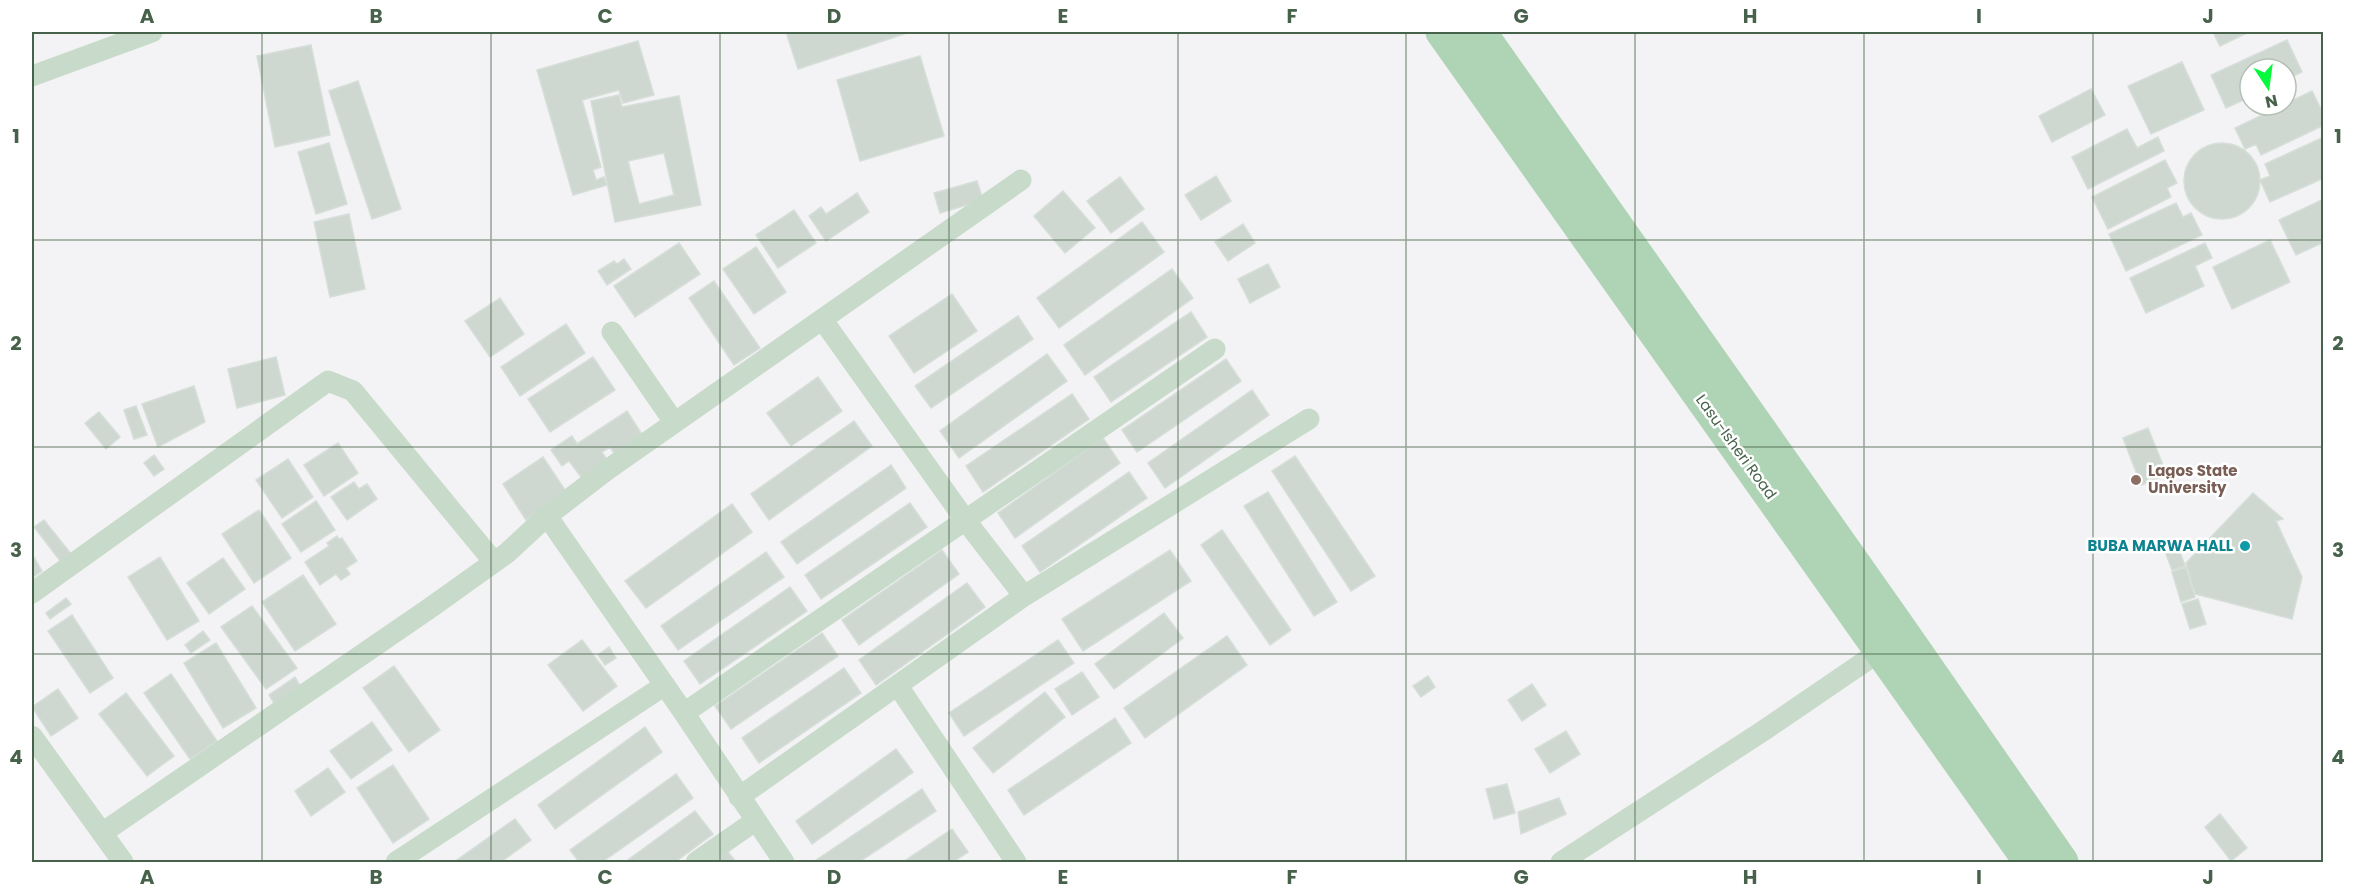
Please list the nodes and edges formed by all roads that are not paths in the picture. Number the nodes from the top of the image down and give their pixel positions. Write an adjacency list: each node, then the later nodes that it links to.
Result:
1 (152, 32): 4 (street)
2 (1442, 32): 16 (main road, Lasu-Isheri Road)
3 (1480, 32): 16 (main road, Lasu-Isheri Road)
4 (32, 76)
5 (1021, 180): 6 (street)
6 (822, 319): 10 (street); 12 (street)
7 (612, 332): 10 (street)
8 (1215, 349): 12 (street)
9 (1309, 419): 15 (street)
10 (674, 422): 11 (street)
11 (547, 516): 13 (street); 17 (street)
12 (966, 520): 15 (street); 19 (street)
13 (494, 562): 14 (street); 23 (street)
14 (32, 593)
15 (1024, 596): 18 (street)
16 (1893, 642): 29 (street); 30 (main road, Lasu-Isheri Road); 31 (main road, Lasu-Isheri Road)
17 (664, 685): 19 (street); 25 (street)
18 (898, 686): 21 (street); 28 (street)
19 (684, 713): 21 (street)
20 (34, 742): 23 (street)
21 (739, 797): 22 (street)
22 (755, 821): 26 (street); 27 (street)
23 (102, 833): 24 (street)
24 (123, 862)
25 (396, 862)
26 (696, 862)
27 (784, 862)
28 (1016, 862)
29 (1561, 862)
30 (2030, 862)
31 (2062, 862)

